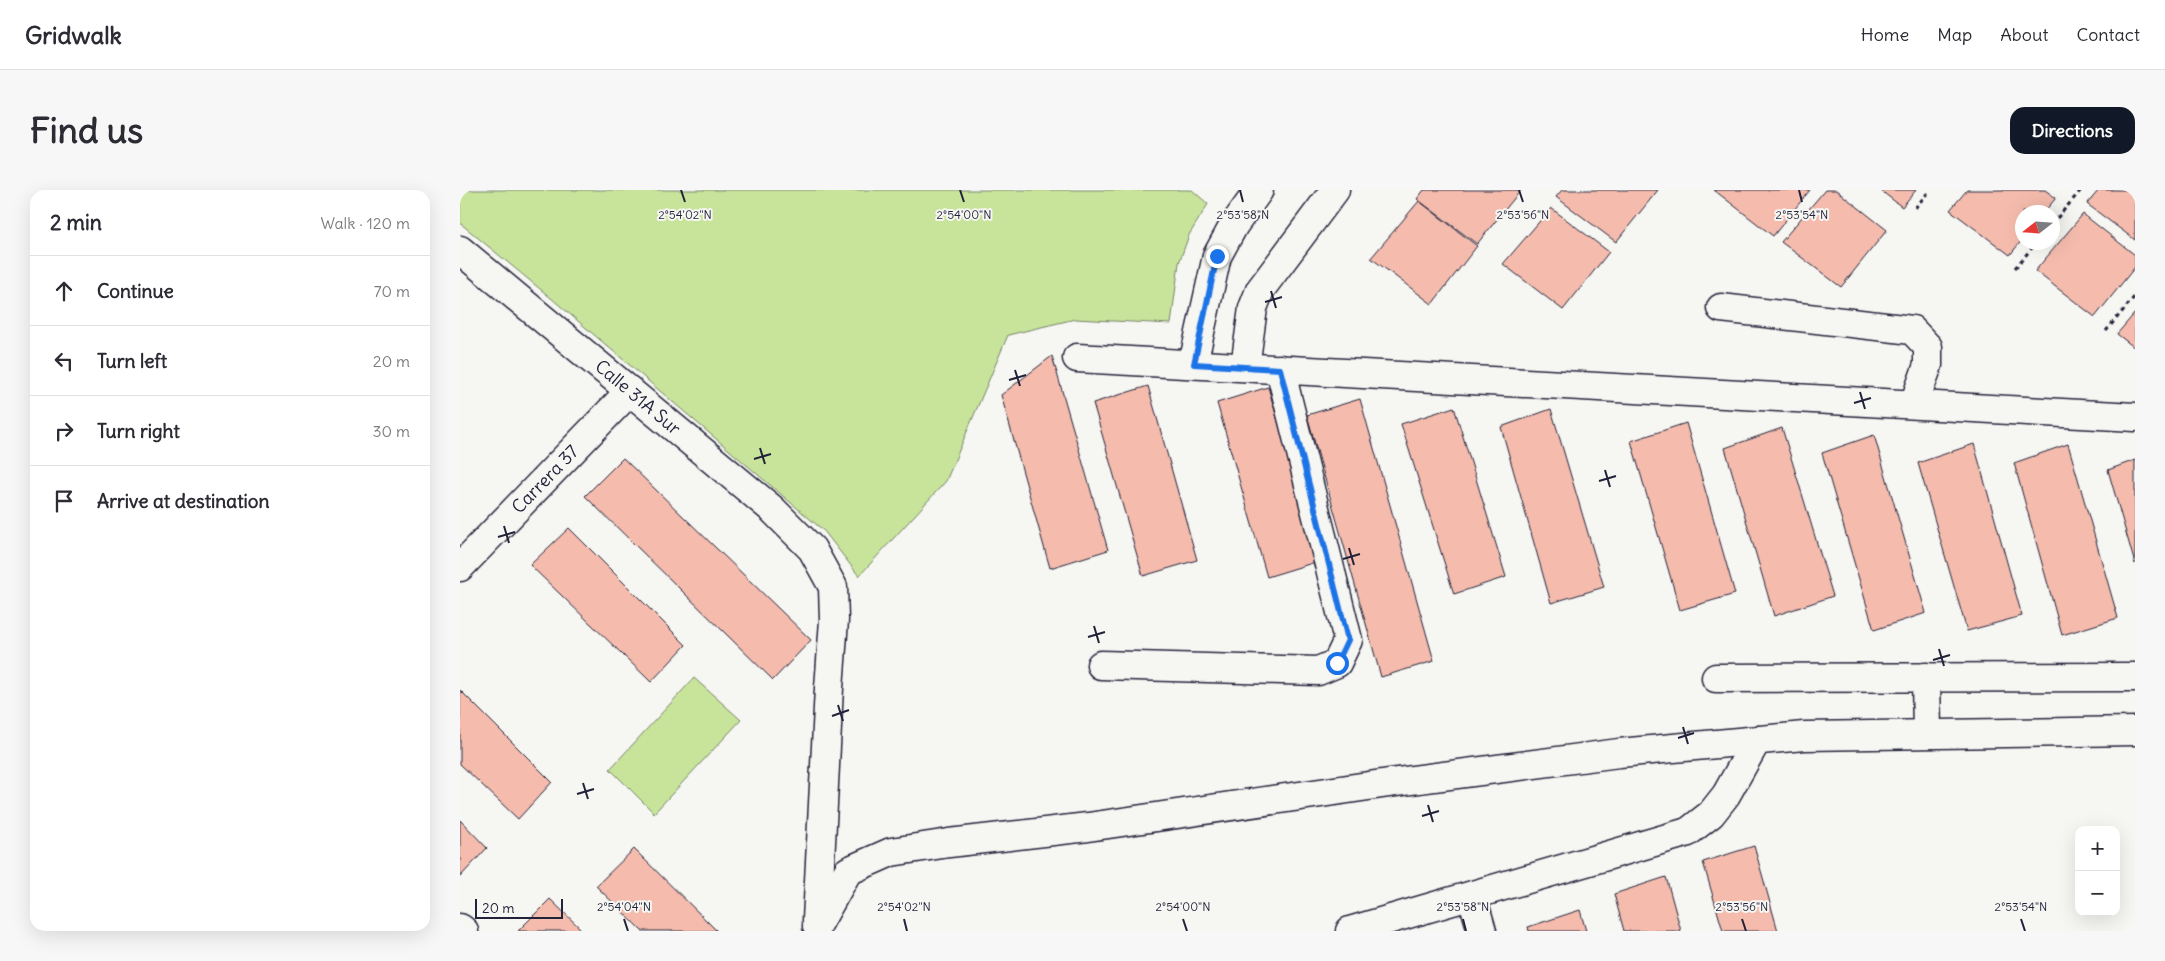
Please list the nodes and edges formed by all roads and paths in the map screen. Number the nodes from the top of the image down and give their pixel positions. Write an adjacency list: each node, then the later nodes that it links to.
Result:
1 (1259, 190): 14 (street)
2 (1335, 190): 15 (street)
3 (1930, 190): 5 (path)
4 (2081, 190): 6 (path)
5 (1915, 208)
6 (2060, 215)
7 (460, 250): 17 (street, Calle 31A Sur)
8 (2030, 250): 9 (path)
9 (2015, 268)
10 (2135, 296): 12 (path)
11 (1720, 308): 18 (street)
12 (2106, 331)
13 (1077, 358): 14 (street)
14 (1194, 364): 15 (street)
15 (1245, 367): 16 (street)
16 (1280, 369): 18 (street); 21 (street)
17 (630, 391): 20 (street, Carrera 37); 30 (street, Calle 31A Sur)
18 (1914, 404): 19 (street)
19 (2135, 417)
20 (460, 567)
21 (1101, 665)
22 (1926, 677): 23 (street); 24 (street); 26 (street)
23 (2135, 677)
24 (1716, 678)
25 (2135, 731): 26 (street)
26 (1927, 733): 27 (street)
27 (1757, 740): 28 (street); 30 (street)
28 (1472, 896): 32 (street); 33 (street)
29 (460, 928): 31 (street)
30 (816, 928)
31 (464, 931)
32 (1350, 931)
33 (1482, 931)

